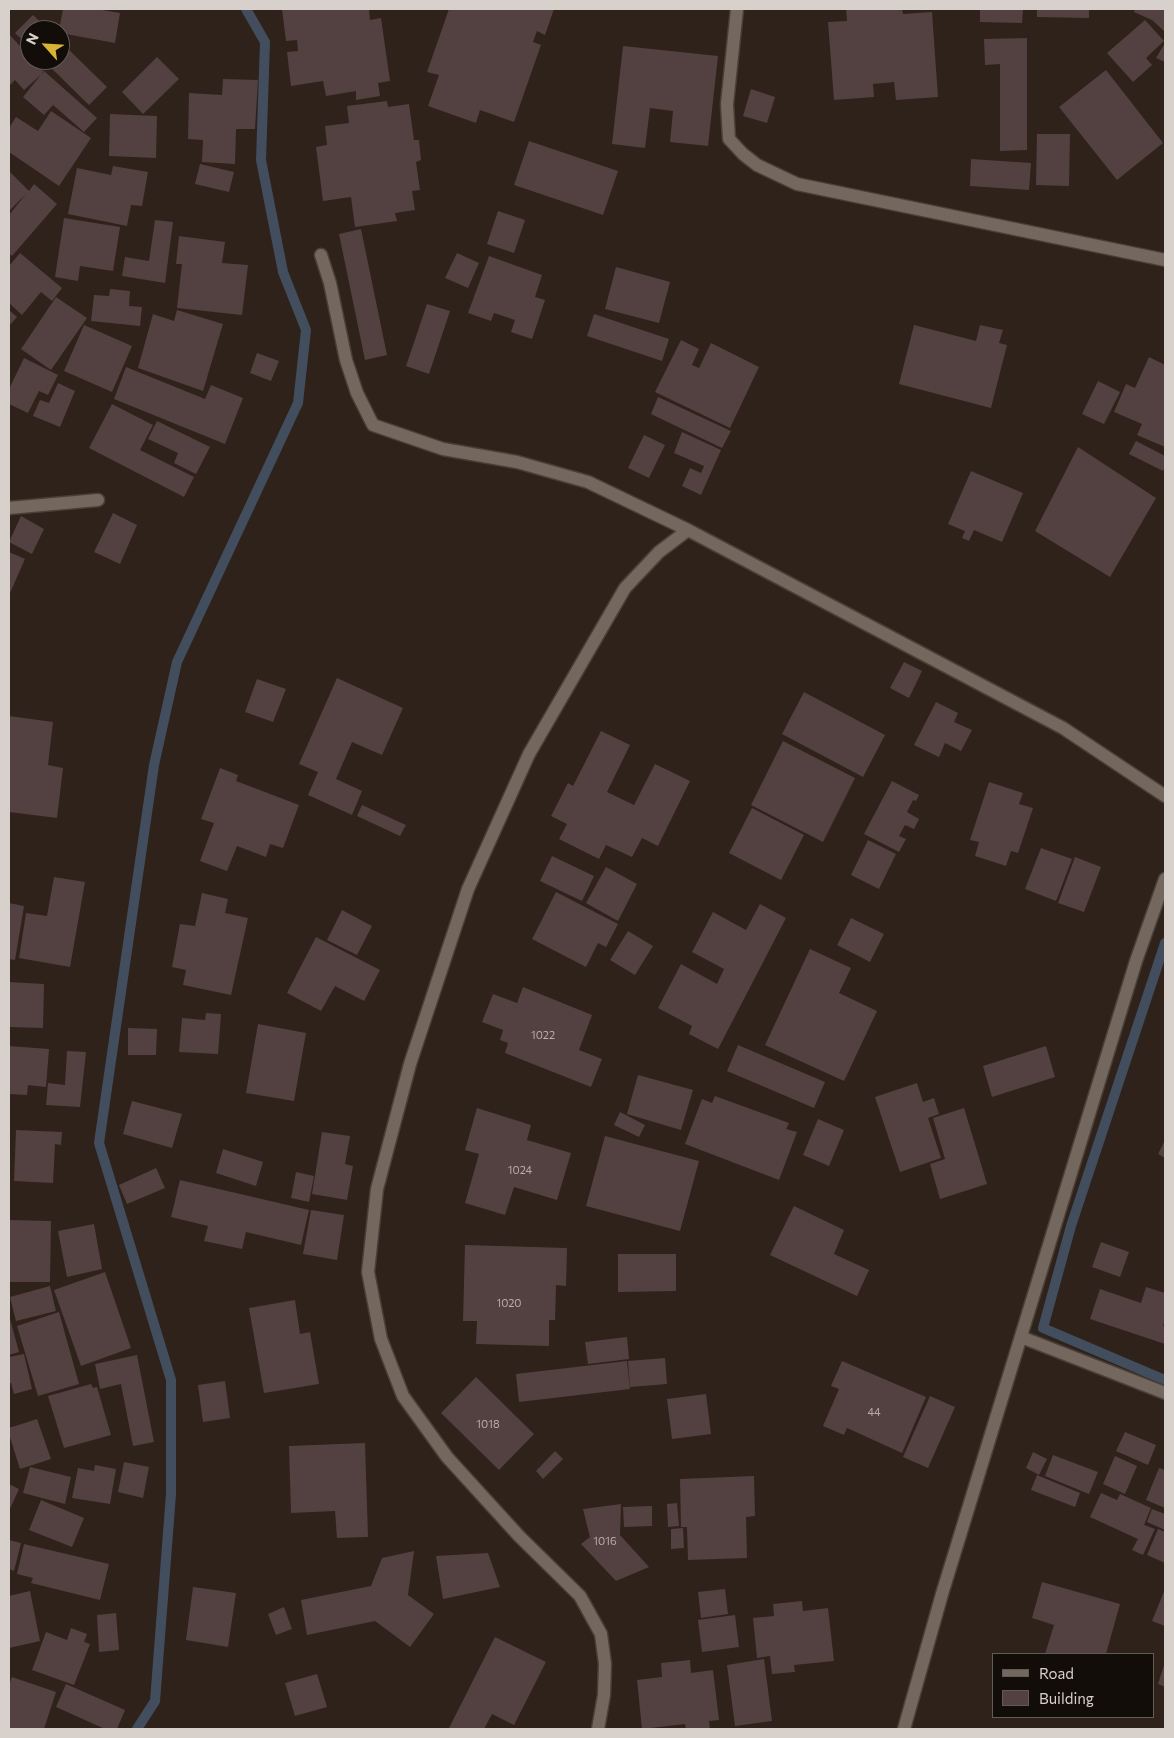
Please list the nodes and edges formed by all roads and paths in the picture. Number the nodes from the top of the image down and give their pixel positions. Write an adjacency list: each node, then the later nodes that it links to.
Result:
1 (737, 9): 3 (street)
2 (320, 255): 6 (street)
3 (1165, 260)
4 (98, 500): 5 (street)
5 (9, 508)
6 (688, 530): 7 (street); 11 (street)
7 (1165, 796)
8 (1165, 879): 9 (street)
9 (1022, 1337): 10 (street); 12 (street)
10 (1165, 1393)
11 (598, 1729)
12 (904, 1729)

